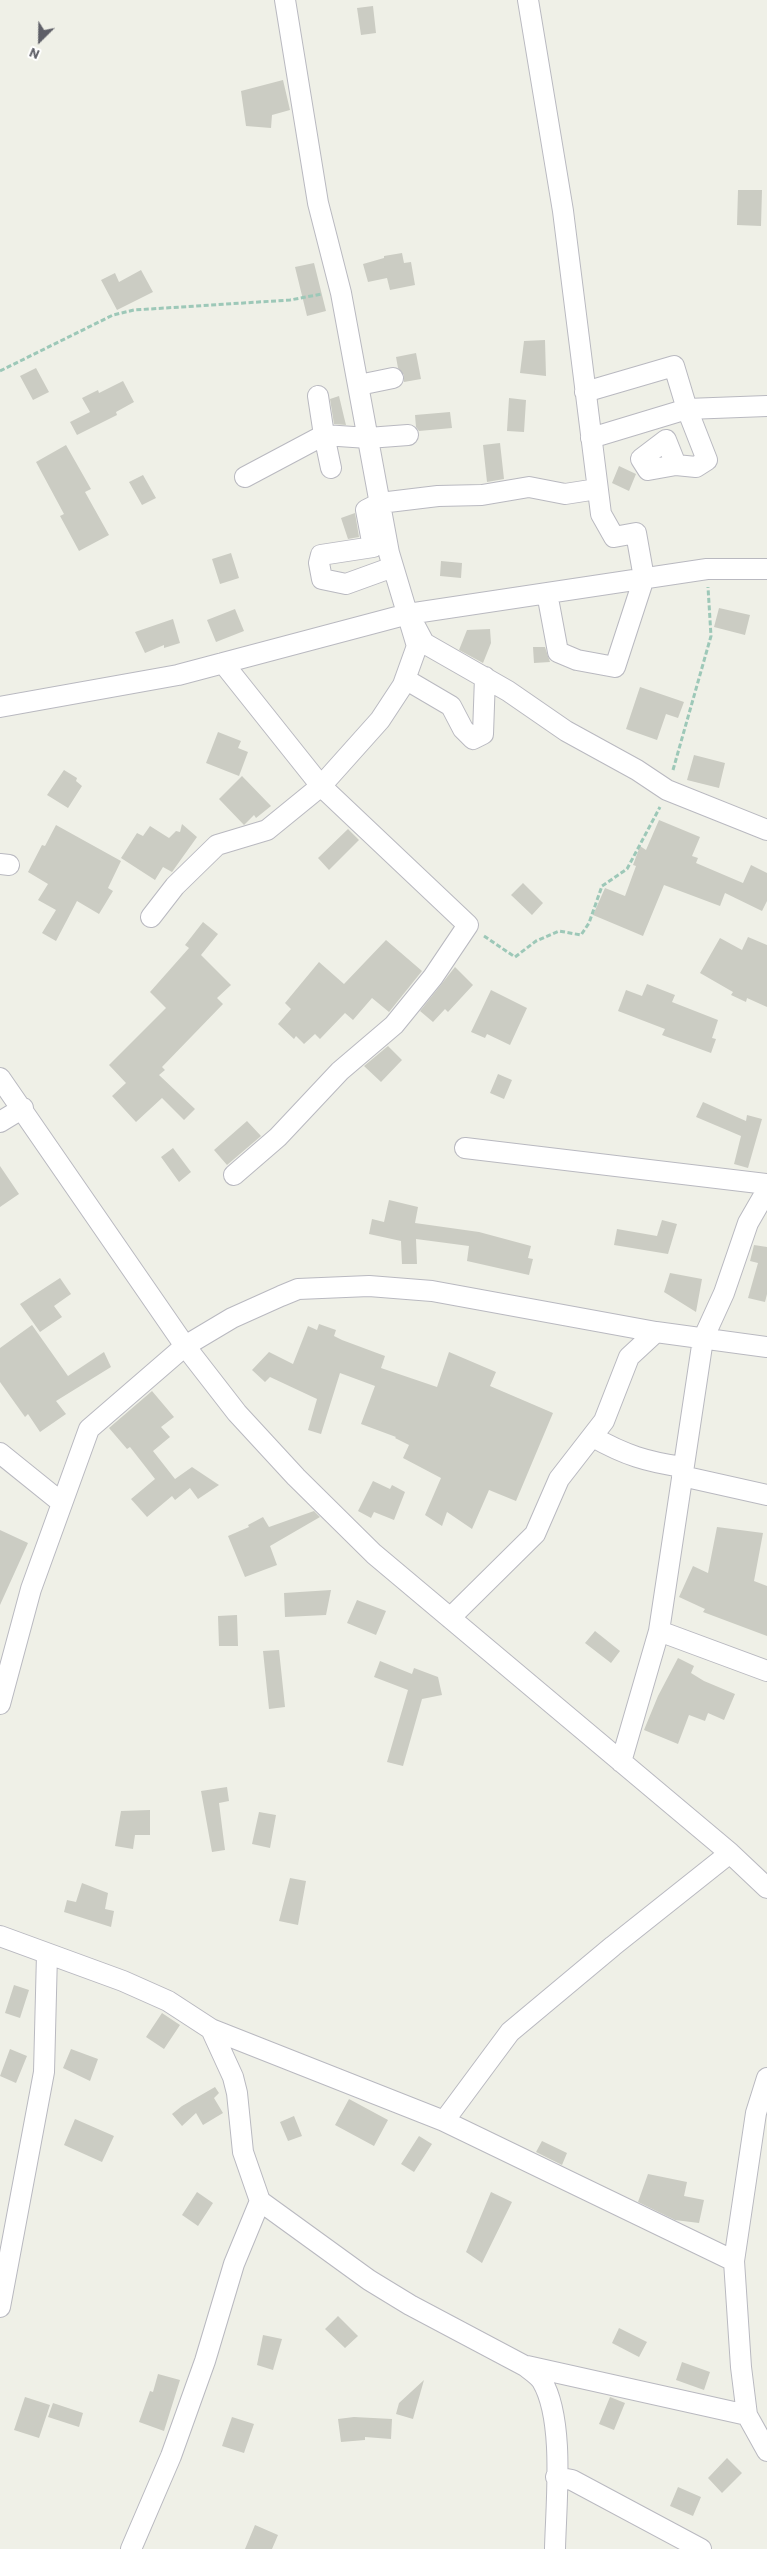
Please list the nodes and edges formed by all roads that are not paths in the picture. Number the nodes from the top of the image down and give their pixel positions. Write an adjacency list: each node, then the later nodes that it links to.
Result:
1 (285, 0): 4 (street)
2 (528, 0): 5 (street)
3 (393, 378): 4 (street)
4 (359, 385): 11 (street)
5 (585, 392): 8 (street); 12 (street)
6 (318, 396): 9 (street)
7 (767, 406): 8 (street)
8 (687, 409): 12 (street); 13 (street)
9 (324, 435): 11 (street); 14 (street); 15 (street)
10 (408, 435): 11 (street)
11 (368, 438): 17 (street)
12 (591, 438): 16 (street)
13 (676, 465)
14 (331, 468)
15 (245, 477)
16 (597, 489): 17 (street); 20 (street)
17 (380, 503): 18 (street); 18 (street)
18 (393, 567): 22 (street)
19 (767, 569): 20 (street)
20 (644, 578): 21 (street); 21 (street)
21 (548, 593): 22 (street)
22 (408, 614): 23 (street); 24 (street); 25 (street)
23 (223, 663): 26 (street); 27 (street)
24 (485, 677): 25 (street); 28 (street)
25 (405, 678): 27 (street)
26 (0, 707)
27 (320, 786): 29 (street); 34 (street)
28 (767, 830)
29 (151, 917)
30 (0, 1078): 31 (street)
31 (23, 1108): 32 (street); 39 (street)
32 (0, 1122)
33 (465, 1148): 35 (street)
34 (234, 1175)
35 (767, 1184)
36 (767, 1190): 38 (street)
37 (656, 1332): 38 (street); 39 (street); 41 (street)
38 (703, 1339): 40 (street); 43 (street)
39 (185, 1346): 45 (street); 46 (street)
40 (767, 1347)
41 (593, 1437): 43 (street); 46 (street)
42 (0, 1452): 45 (street)
43 (682, 1472): 44 (street); 47 (street)
44 (767, 1495)
45 (62, 1503): 49 (street)
46 (450, 1618): 50 (street)
47 (658, 1631): 48 (street); 50 (street)
48 (767, 1671)
49 (0, 1704)
50 (621, 1762): 51 (street)
51 (730, 1853): 52 (street); 57 (street)
52 (767, 1888)
53 (0, 1936): 54 (street)
54 (47, 1954): 55 (street); 60 (street)
55 (211, 2029): 57 (street); 58 (street)
56 (767, 2078): 59 (street)
57 (444, 2121): 59 (street)
58 (260, 2201): 61 (street); 65 (street)
59 (734, 2261): 62 (street)
60 (0, 2307)
61 (525, 2366): 62 (street); 64 (street)
62 (747, 2415): 63 (street)
63 (767, 2451)
64 (556, 2477): 66 (street); 67 (street)
65 (131, 2549)
66 (555, 2549)
67 (701, 2549)

